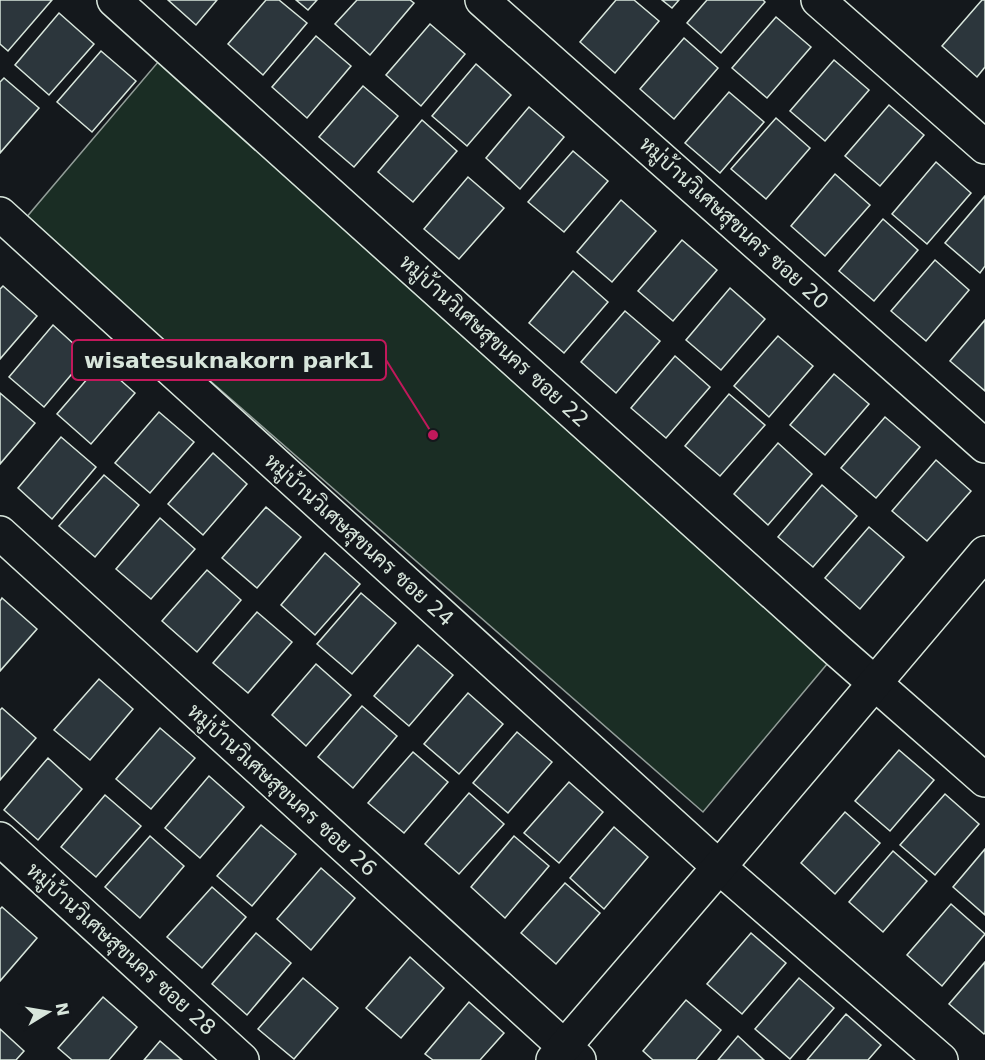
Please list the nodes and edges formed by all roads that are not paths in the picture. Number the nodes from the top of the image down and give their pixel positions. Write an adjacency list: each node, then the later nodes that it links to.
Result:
1 (114, 0): 9 (street, หมู่บ้านวิเศษสุขนคร ซอย 22)
2 (482, 0): 6 (street, หมู่บ้านวิเศษสุขนคร ซอย 20)
3 (818, 0): 4 (street)
4 (985, 147)
5 (0, 214): 12 (street, หมู่บ้านวิเศษสุขนคร ซอย 24)
6 (985, 446)
7 (0, 533): 13 (street, หมู่บ้านวิเศษสุขนคร ซอย 26)
8 (985, 553): 9 (street)
9 (874, 682): 10 (street, หมู่บ้านวิเศษสุขนคร ซอย 22); 12 (street)
10 (985, 780)
11 (0, 838): 14 (street, หมู่บ้านวิเศษสุขนคร ซอย 28)
12 (719, 867): 13 (street); 15 (street, หมู่บ้านวิเศษสุขนคร ซอย 24)
13 (565, 1056)
14 (242, 1060)
15 (941, 1060)

